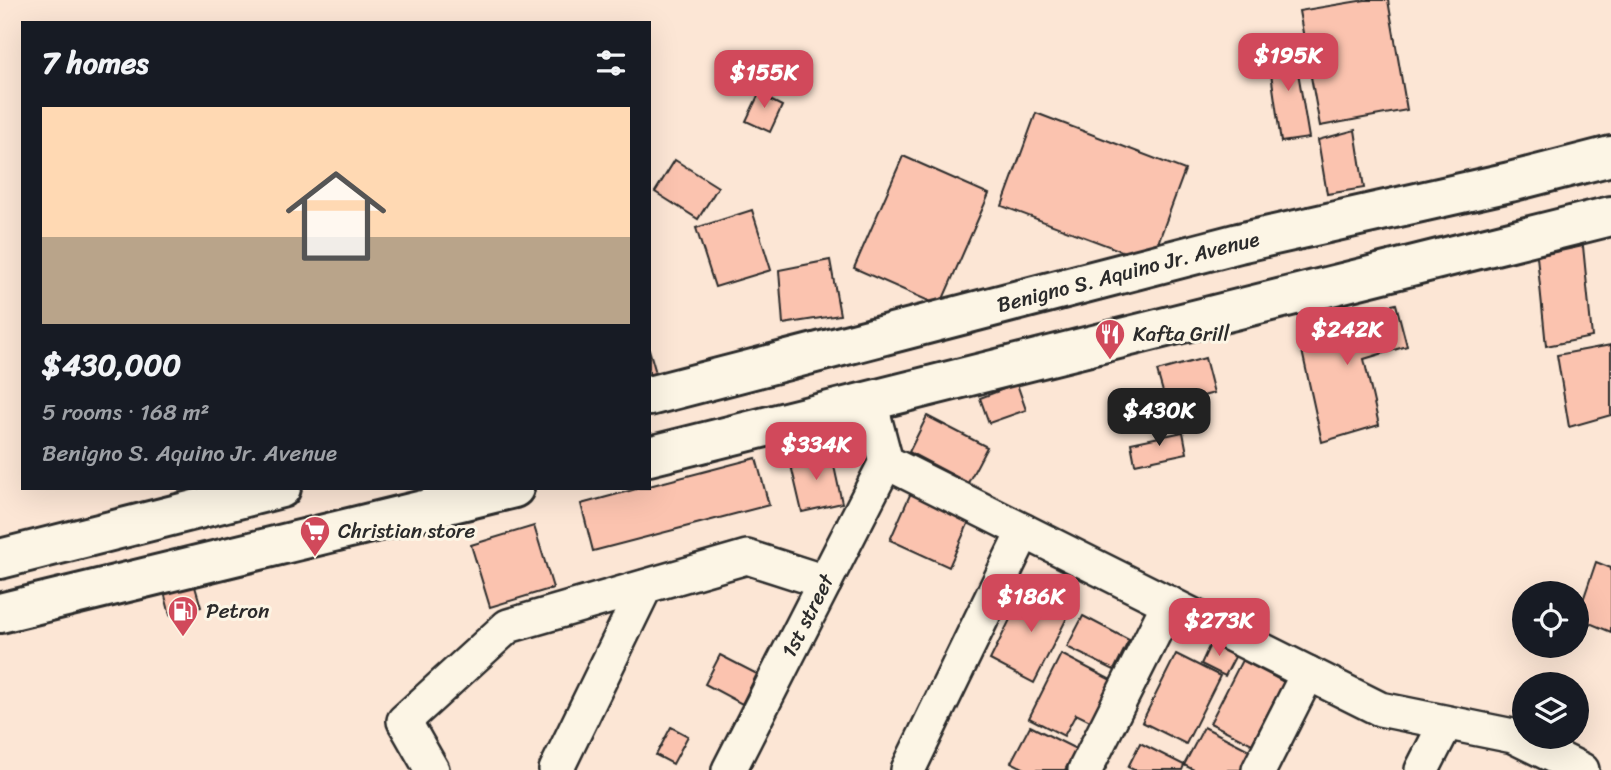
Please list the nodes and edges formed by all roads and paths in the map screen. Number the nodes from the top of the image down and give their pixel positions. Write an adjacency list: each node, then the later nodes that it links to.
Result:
1 (1611, 156): 2 (main road, Benigno S. Aquino Jr. Avenue)
2 (1510, 182): 4 (main road); 5 (main road, Benigno S. Aquino Jr. Avenue)
3 (1611, 216): 4 (main road)
4 (1523, 238): 6 (main road)
5 (651, 395)
6 (870, 402): 7 (main road); 8 (street)
7 (651, 456)
8 (886, 462): 11 (street); 13 (street, 1st street)
9 (273, 490): 12 (main road)
10 (506, 490): 16 (main road)
11 (1024, 531): 15 (street); 23 (street)
12 (0, 559)
13 (825, 582): 14 (street); 22 (street, 1st street)
14 (645, 587): 20 (street); 21 (street)
15 (1169, 603): 17 (street); 24 (street)
16 (0, 613)
17 (1308, 673): 18 (street); 25 (street)
18 (1446, 723): 19 (street); 26 (street)
19 (1575, 769)
20 (432, 770)
21 (556, 770)
22 (729, 770)
23 (908, 770)
24 (1085, 770)
25 (1259, 770)
26 (1422, 770)

